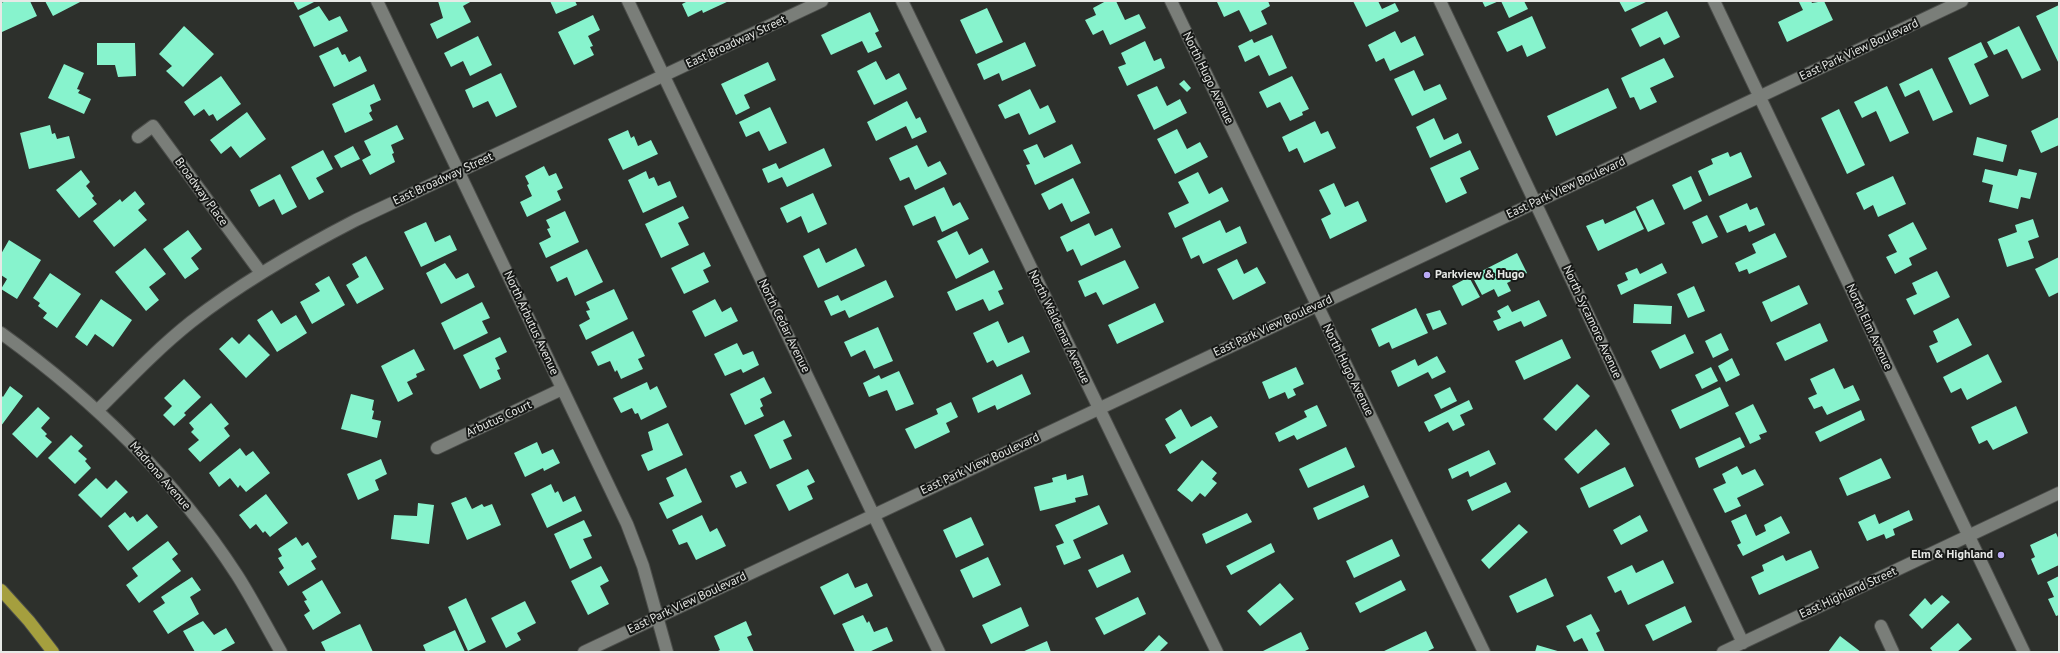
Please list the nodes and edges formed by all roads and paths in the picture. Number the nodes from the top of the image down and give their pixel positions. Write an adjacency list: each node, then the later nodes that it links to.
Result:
1 (377, 1): 12 (street, North Arbutus Avenue)
2 (628, 1): 9 (street, North Cedar Avenue)
3 (822, 1): 9 (street, East Broadway Street)
4 (902, 1): 18 (street, North Waldemar Avenue)
5 (1171, 1): 15 (street, North Hugo Avenue)
6 (1440, 1): 13 (street, North Sycamore Avenue)
7 (1714, 1): 10 (street, North Elm Avenue)
8 (1962, 1): 10 (street, East Park View Boulevard)
9 (664, 76): 12 (street, East Broadway Street); 22 (street, North Cedar Avenue)
10 (1760, 96): 13 (street, East Park View Boulevard); 23 (street, North Elm Avenue)
11 (138, 137): 14 (street, Broadway Place)
12 (459, 172): 14 (street, East Broadway Street); 17 (street, North Arbutus Avenue)
13 (1535, 202): 15 (street, East Park View Boulevard); 27 (street, North Sycamore Avenue)
14 (261, 273): 19 (street, East Broadway Street)
15 (1317, 305): 18 (street, East Park View Boulevard); 34 (street, North Hugo Avenue)
16 (1, 333): 19 (street, Madrona Avenue)
17 (562, 389): 20 (street, Arbutus Court); 25 (street, North Arbutus Avenue)
18 (1098, 408): 22 (street, East Park View Boulevard); 33 (street, North Waldemar Avenue)
19 (98, 410): 29 (street, Madrona Avenue)
20 (437, 448)
21 (2059, 493): 23 (street, East Highland Street)
22 (874, 514): 25 (street, East Park View Boulevard); 32 (street, North Cedar Avenue)
23 (1969, 536): 27 (street, East Highland Street); 37 (street, North Elm Avenue)
24 (1, 590): 28 (highway)
25 (657, 617): 30 (street, East Park View Boulevard); 31 (street, North Arbutus Avenue)
26 (1881, 626): 36 (street)
27 (1743, 643): 35 (street, East Highland Street)
28 (53, 652)
29 (281, 652)
30 (584, 652)
31 (667, 652)
32 (939, 652)
33 (1217, 652)
34 (1484, 652)
35 (1723, 652)
36 (1893, 652)
37 (2024, 652)

